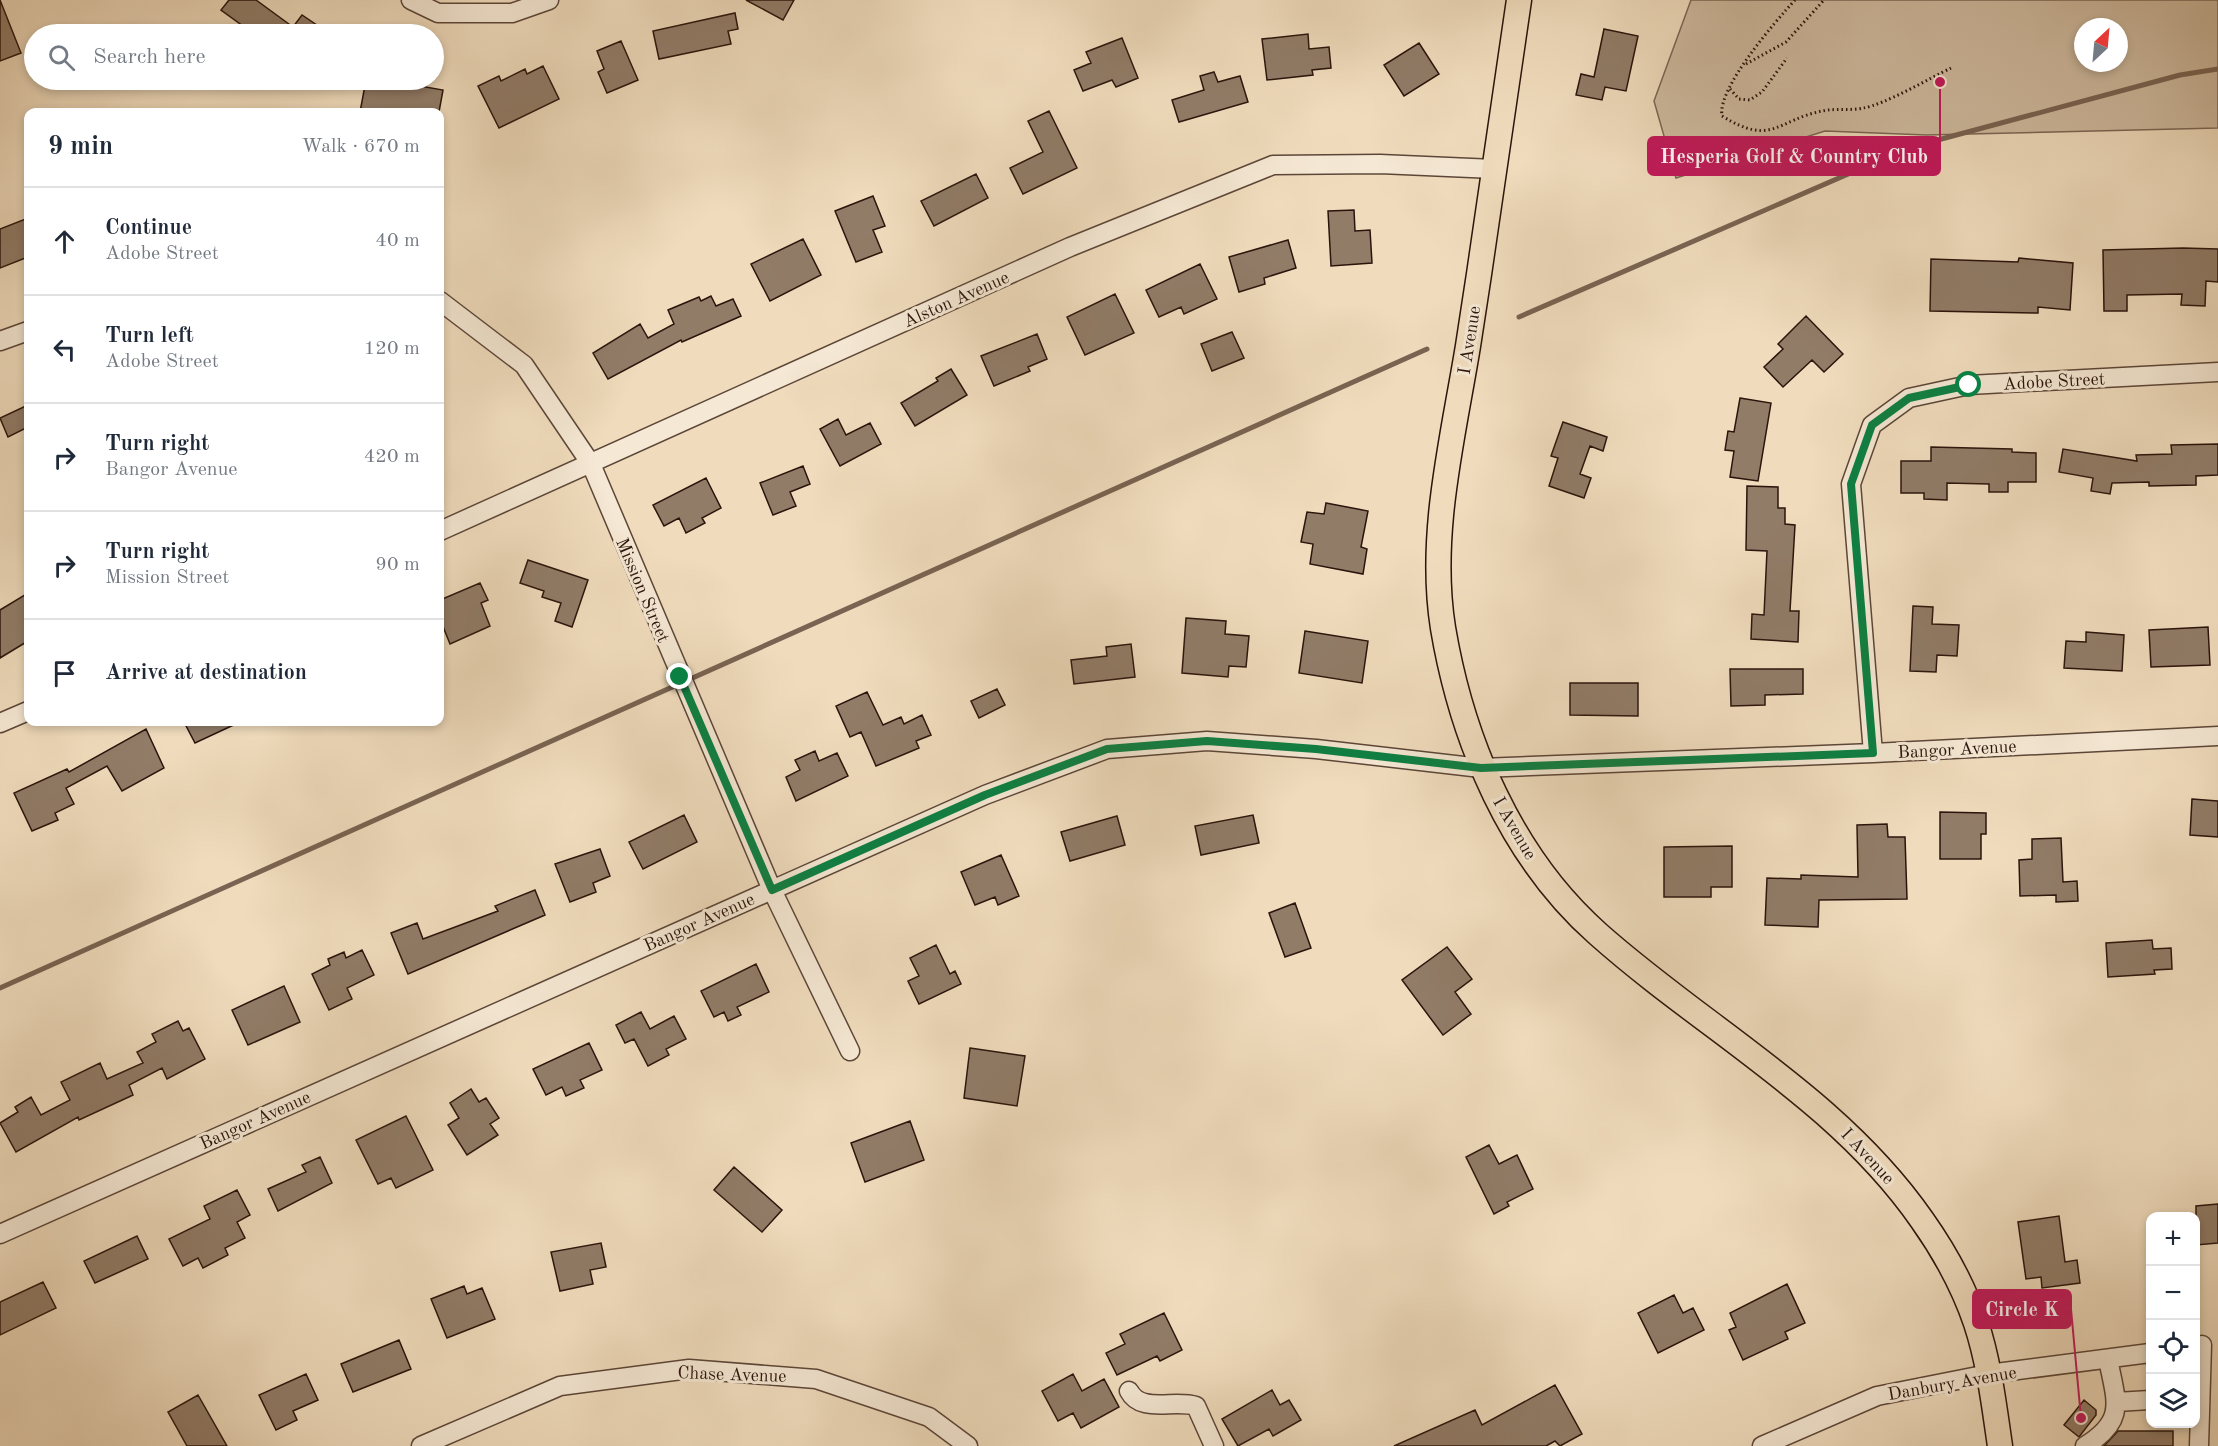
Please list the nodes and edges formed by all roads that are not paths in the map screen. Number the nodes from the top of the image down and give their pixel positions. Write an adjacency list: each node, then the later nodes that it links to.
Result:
1 (411, 0): 2 (street)
2 (549, 0)
3 (1519, 0): 4 (main road, I Avenue)
4 (1494, 169): 9 (street, Alston Avenue); 15 (main road, I Avenue)
5 (444, 304): 9 (street, Mission Street)
6 (24, 332): 7 (street)
7 (0, 341)
8 (2218, 372): 14 (street, Adobe Street)
9 (591, 464): 10 (street, Alston Avenue); 16 (street, Mission Street)
10 (444, 529)
11 (24, 713): 12 (street)
12 (0, 723)
13 (2218, 736): 14 (street, Bangor Avenue)
14 (1873, 753): 15 (street, Bangor Avenue)
15 (1481, 768): 16 (street, Bangor Avenue); 22 (main road, I Avenue)
16 (772, 890): 17 (street, Mission Street); 18 (street, Bangor Avenue)
17 (850, 1051)
18 (0, 1234)
19 (2205, 1345): 23 (street)
20 (2146, 1354): 21 (street, Danbury Avenue)
21 (2108, 1359): 22 (street, Danbury Avenue); 26 (street)
22 (1988, 1374): 31 (street, Danbury Avenue); 32 (main road, I Avenue)
23 (2200, 1383)
24 (1129, 1391): 30 (street)
25 (2146, 1400): 26 (street)
26 (2116, 1402): 33 (street)
27 (2199, 1428): 34 (street)
28 (421, 1446): 29 (street, Chase Avenue)
29 (968, 1446)
30 (1214, 1446)
31 (1762, 1446)
32 (2000, 1446)
33 (2085, 1446)
34 (2199, 1446)

